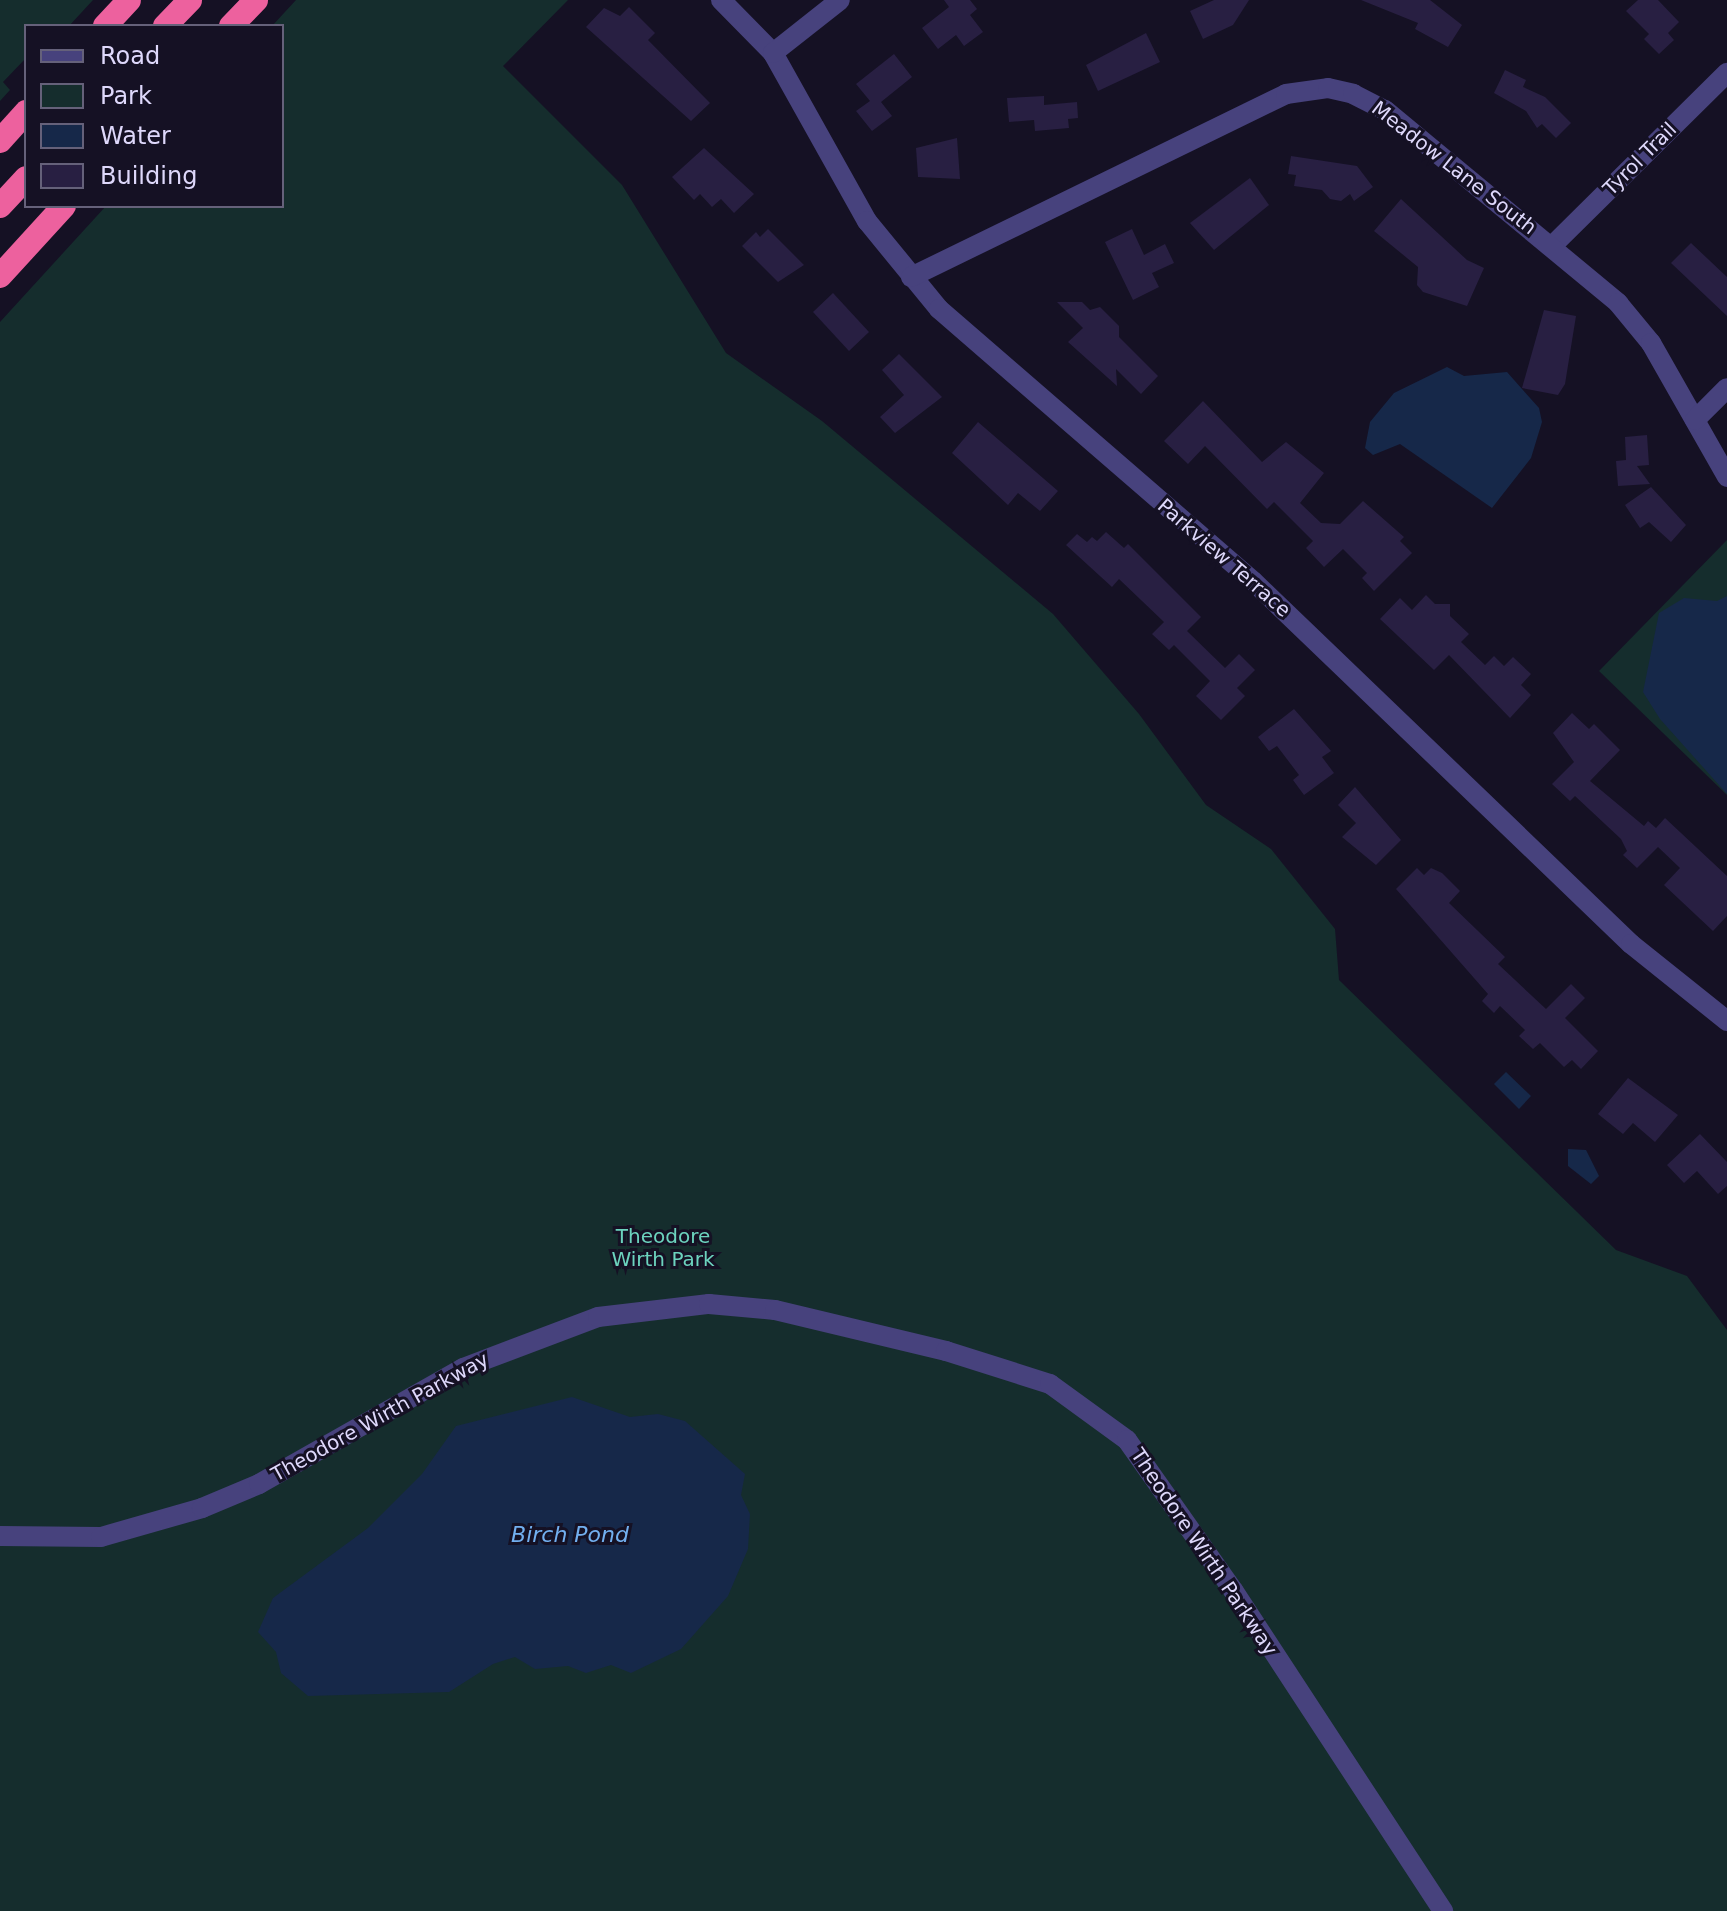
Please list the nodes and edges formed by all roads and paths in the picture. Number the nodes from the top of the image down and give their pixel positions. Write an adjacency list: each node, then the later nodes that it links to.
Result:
1 (129, 0): 6 (highway)
2 (190, 0): 7 (highway)
3 (256, 0): 8 (highway)
4 (721, 0): 9 (street)
5 (840, 0): 9 (street)
6 (107, 24)
7 (167, 24)
8 (233, 24)
9 (773, 53): 18 (street, Parkview Terrace)
10 (1727, 73): 16 (street, Tyrol Trail)
11 (24, 114): 12 (highway)
12 (0, 141)
13 (24, 180): 14 (highway)
14 (0, 206)
15 (62, 208): 17 (highway)
16 (1553, 245): 18 (street, Meadow Lane South); 20 (street, Meadow Lane South)
17 (0, 276)
18 (911, 277): 22 (street, Parkview Terrace)
19 (1727, 388): 20 (street)
20 (1695, 420): 21 (street, Meadow Lane South)
21 (1727, 477)
22 (1727, 1021)
23 (0, 1536): 24 (street, Theodore Wirth Parkway)
24 (1443, 1911)

